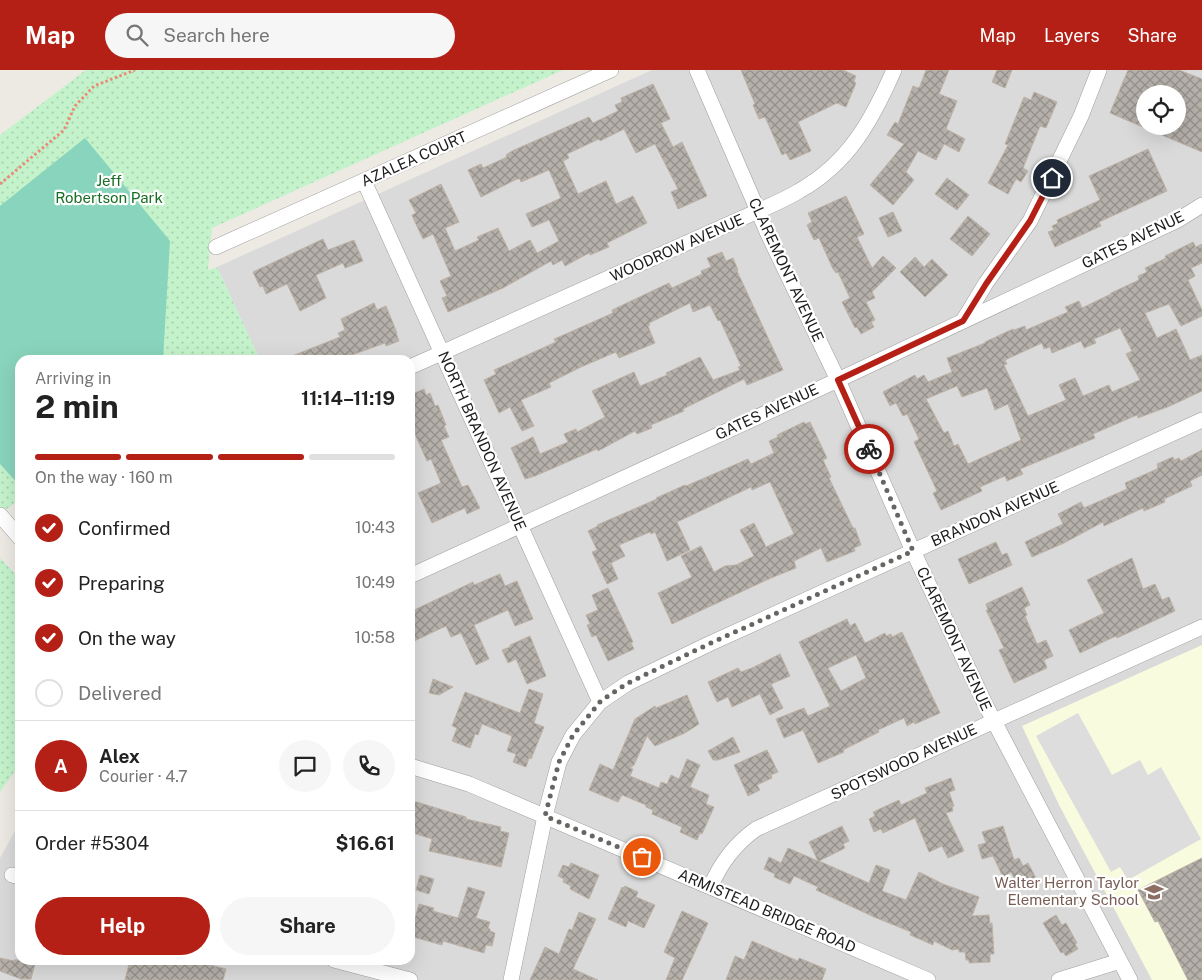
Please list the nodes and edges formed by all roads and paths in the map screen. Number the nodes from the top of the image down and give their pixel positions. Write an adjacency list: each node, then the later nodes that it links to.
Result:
1 (135, 70): 7 (path)
2 (611, 70): 6 (street, AZALEA COURT)
3 (696, 70): 9 (street, CLAREMONT AVENUE)
4 (894, 70): 9 (street, WOODROW AVENUE)
5 (1099, 70): 11 (street)
6 (364, 181): 10 (street, AZALEA COURT); 12 (street, NORTH BRANDON AVENUE)
7 (0, 184)
8 (1202, 205): 11 (street, GATES AVENUE)
9 (758, 211): 12 (street, WOODROW AVENUE); 14 (street, CLAREMONT AVENUE)
10 (216, 247)
11 (963, 321): 14 (street, GATES AVENUE)
12 (442, 353): 13 (street, WOODROW AVENUE); 17 (street, NORTH BRANDON AVENUE)
13 (415, 365)
14 (838, 380): 17 (street, GATES AVENUE); 19 (street, CLAREMONT AVENUE)
15 (1202, 420): 19 (street, BRANDON AVENUE)
16 (0, 515): 18 (street)
17 (520, 525): 20 (street, GATES AVENUE); 22 (street, NORTH BRANDON AVENUE)
18 (15, 532)
19 (913, 551): 22 (street, BRANDON AVENUE); 23 (street, CLAREMONT AVENUE)
20 (415, 574)
21 (1202, 627): 23 (street, SPOTSWOOD AVENUE)
22 (600, 702): 25 (street, BRANDON AVENUE)
23 (993, 721): 26 (street, SPOTSWOOD AVENUE); 27 (street, CLAREMONT AVENUE)
24 (415, 768): 25 (street, ARMISTEAD BRIDGE ROAD)
25 (545, 816): 26 (street, ARMISTEAD BRIDGE ROAD); 30 (street, BRANDON AVENUE)
26 (711, 886): 31 (street, ARMISTEAD BRIDGE ROAD)
27 (1120, 961): 32 (street); 33 (street, CLAREMONT AVENUE)
28 (353, 965): 29 (street)
29 (410, 980)
30 (511, 980)
31 (928, 980)
32 (1060, 980)
33 (1130, 980)

